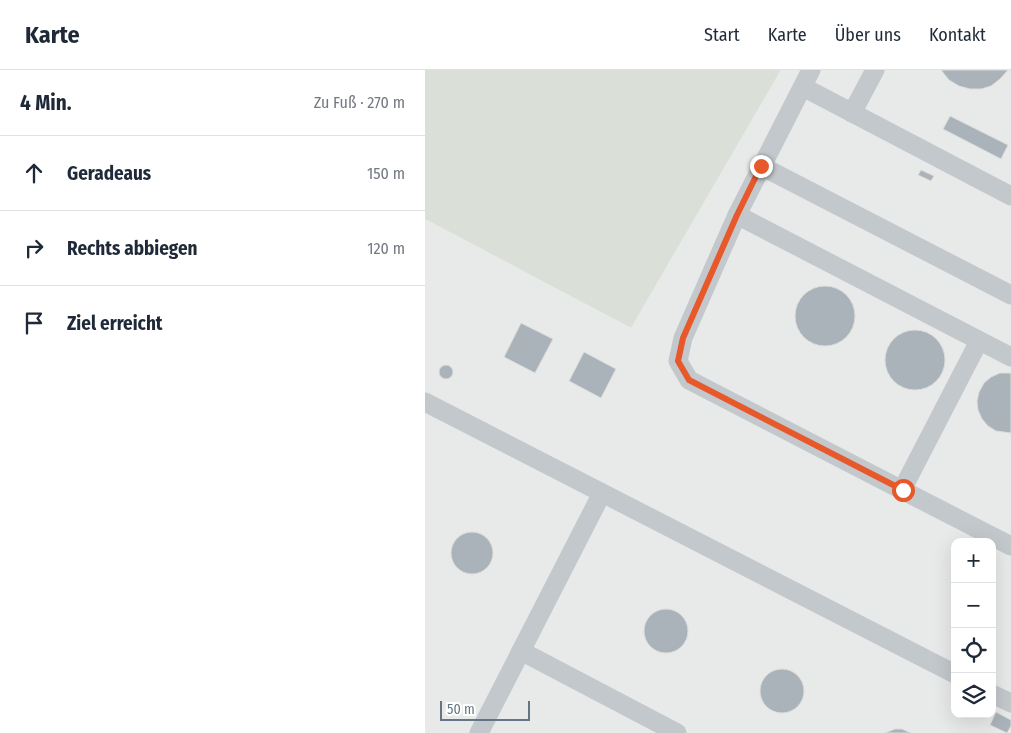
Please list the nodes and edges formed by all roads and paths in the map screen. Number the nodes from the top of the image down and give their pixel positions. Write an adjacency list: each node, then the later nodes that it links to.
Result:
1 (811, 70): 3 (lane)
2 (875, 70): 4 (lane)
3 (803, 87): 4 (lane); 5 (lane)
4 (852, 113): 6 (lane)
5 (761, 166): 7 (lane); 8 (lane)
6 (1011, 196)
7 (737, 215): 9 (lane); 12 (lane)
8 (1011, 295)
9 (979, 341): 10 (lane); 12 (lane)
10 (1011, 357)
11 (425, 402): 13 (lane)
12 (903, 490): 14 (lane)
13 (602, 494): 15 (lane); 16 (lane)
14 (1011, 546)
15 (521, 651): 19 (lane); 20 (lane)
16 (953, 673)
17 (996, 696): 18 (lane)
18 (1011, 703)
19 (479, 733)
20 (677, 733)

